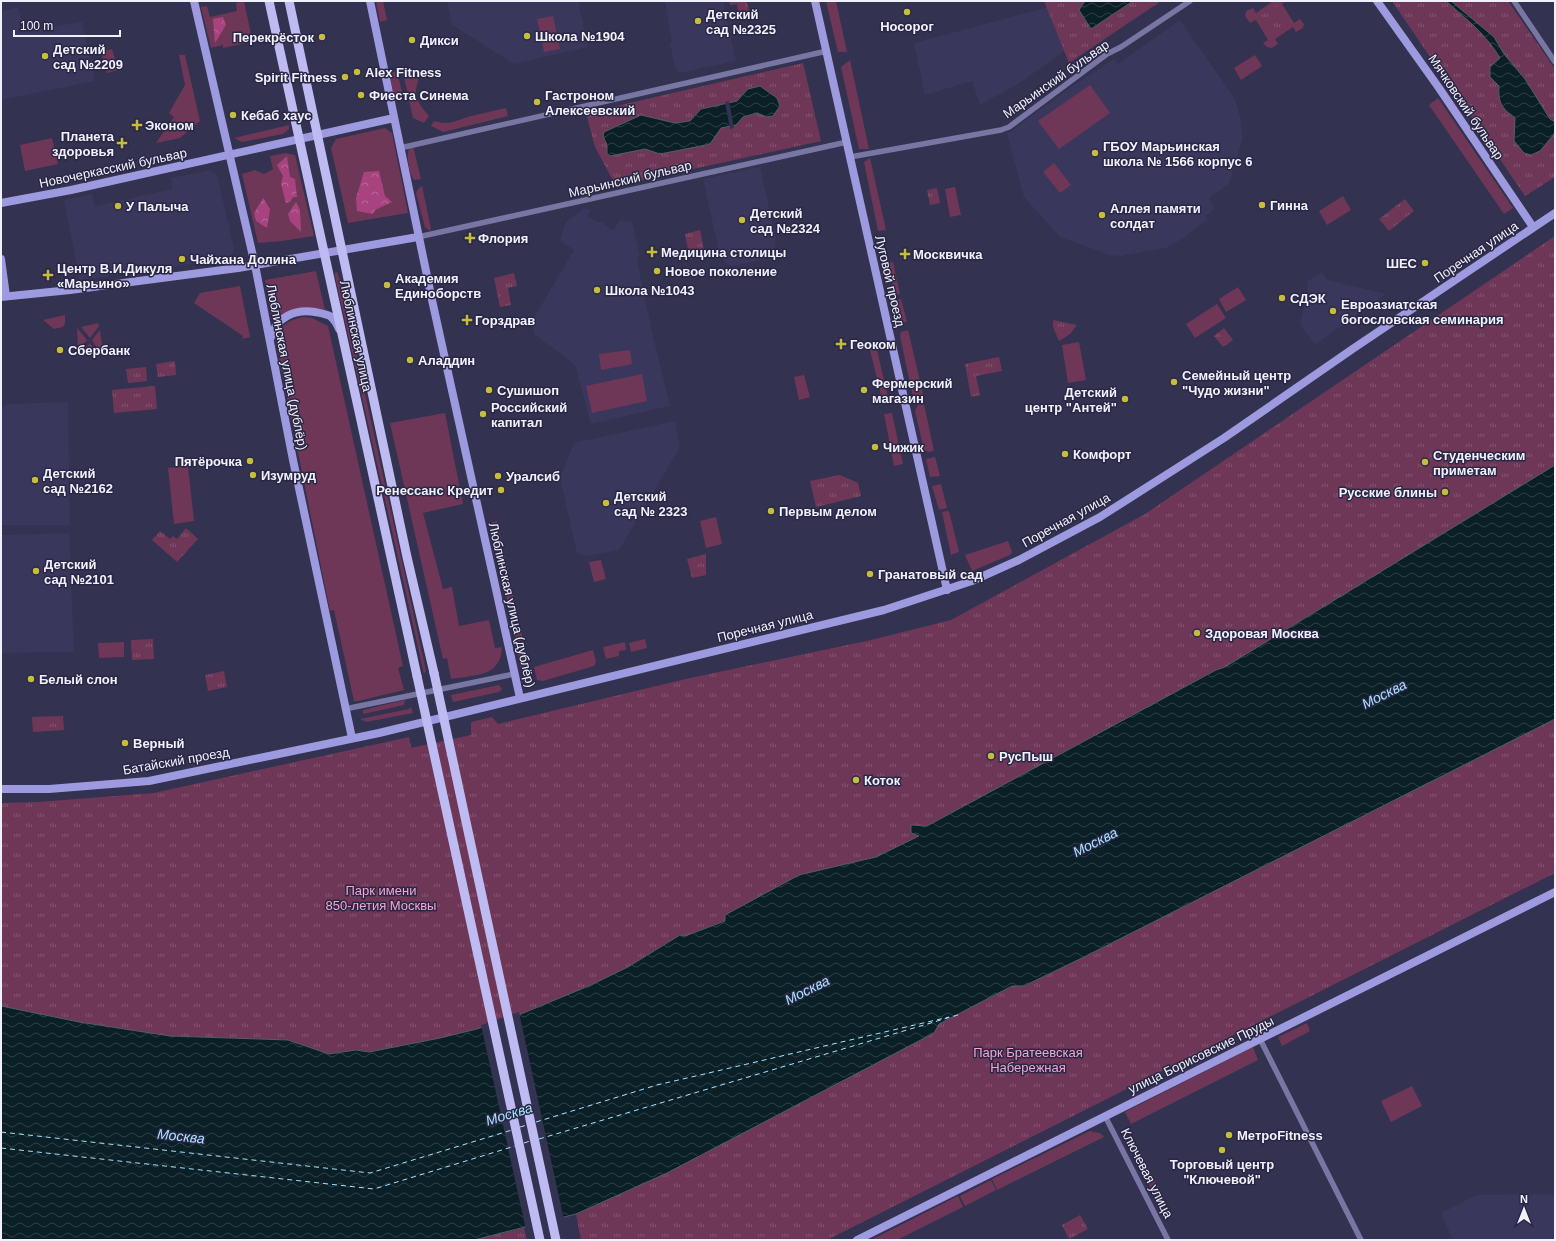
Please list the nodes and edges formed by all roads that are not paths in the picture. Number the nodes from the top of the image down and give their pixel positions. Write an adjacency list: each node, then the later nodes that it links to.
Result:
1 (194, 1): 16 (street, Люблинская улица (дублёр))
2 (269, 1): 13 (main road, Люблинская улица)
3 (289, 1): 12 (main road, Люблинская улица)
4 (370, 1): 11 (street, Люблинская улица (дублёр))
5 (815, 1): 9 (street, Луговой проезд)
6 (1190, 1): 17 (street, Марьинский бульвар)
7 (1377, 1): 20 (street, Мячковский бульвар)
8 (1514, 1): 10 (street)
9 (826, 51): 14 (street, Луговой проезд); 15 (street)
10 (1555, 62)
11 (394, 118): 12 (street, Новочеркасский бульвар); 15 (street, Люблинская улица (дублёр))
12 (318, 136): 13 (street, Новочеркасский бульвар); 22 (main road, Люблинская улица)
13 (299, 139): 16 (street, Новочеркасский бульвар); 23 (main road, Люблинская улица)
14 (847, 142): 17 (street, Луговой проезд); 21 (street, Марьинский бульвар)
15 (400, 148): 21 (street, Люблинская улица (дублёр))
16 (230, 155): 18 (street, Новочеркасский бульвар); 25 (street, Люблинская улица (дублёр))
17 (850, 157): 29 (street, Луговой проезд)
18 (1, 203)
19 (1555, 213): 20 (street, Поречная улица)
20 (1533, 228): 29 (street, Поречная улица)
21 (418, 237): 22 (street); 30 (street, Люблинская улица (дублёр))
22 (342, 251): 23 (street); 39 (main road, Люблинская улица, bridge)
23 (324, 254): 25 (street); 27 (main road, Люблинская улица)
24 (1, 259): 26 (street)
25 (255, 265): 26 (street); 28 (street, Люблинская улица (дублёр))
26 (3, 297)
27 (342, 332): 28 (street); 38 (main road, Люблинская улица, bridge)
28 (270, 340): 32 (street, Люблинская улица (дублёр))
29 (947, 590): 31 (street, Поречная улица)
30 (514, 674): 31 (street, Люблинская улица (дублёр)); 32 (street)
31 (520, 698): 33 (street, Поречная улица)
32 (345, 709): 33 (street, Люблинская улица (дублёр))
33 (352, 738): 34 (street, Батайский проезд)
34 (1, 789)
35 (1555, 892): 36 (street, улица Борисовские Пруды)
36 (1260, 1039): 37 (street, улица Борисовские Пруды); 42 (street)
37 (1105, 1116): 40 (street, улица Борисовские Пруды); 41 (street, Ключевая улица)
38 (540, 1240)
39 (556, 1240)
40 (857, 1240)
41 (1168, 1240)
42 (1361, 1240)

